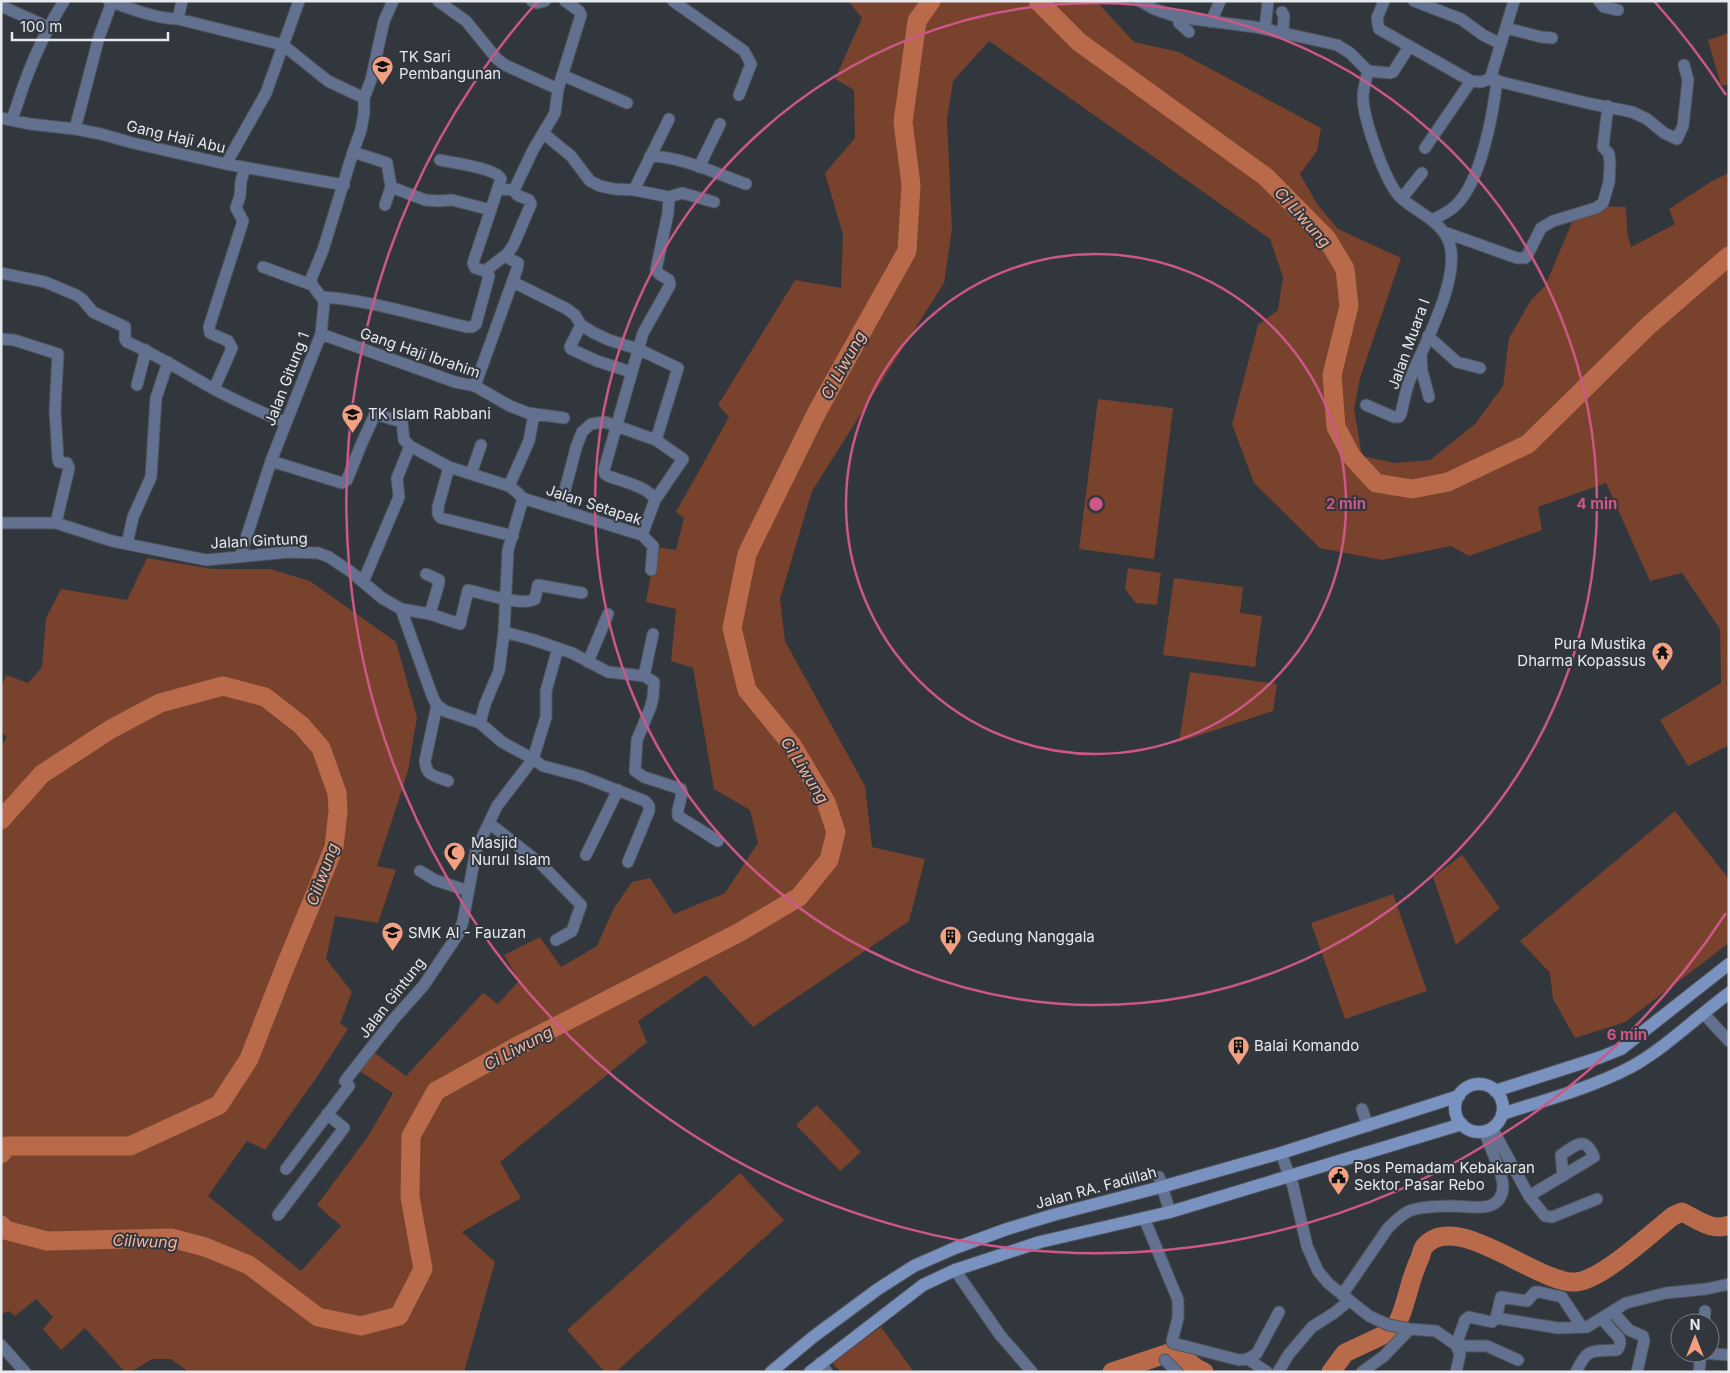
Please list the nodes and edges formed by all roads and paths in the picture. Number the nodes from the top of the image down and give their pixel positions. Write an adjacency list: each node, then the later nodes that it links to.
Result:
1 (64, 1): 24 (street)
2 (182, 1): 22 (street)
3 (299, 1): 30 (street)
4 (393, 1): 40 (street)
5 (438, 1): 38 (street)
6 (532, 1): 7 (street)
7 (544, 1)
8 (565, 1): 35 (street)
9 (1140, 1): 21 (street)
10 (1220, 1): 23 (street)
11 (1268, 1): 26 (street)
12 (1384, 1): 32 (street)
13 (1415, 1): 31 (street)
14 (1514, 1): 25 (street)
15 (1599, 1): 19 (street)
16 (111, 2): 22 (street); 46 (street)
17 (675, 2): 39 (street)
18 (1, 6): 24 (street)
19 (1618, 10)
20 (1282, 12): 28 (street)
21 (1178, 17): 23 (street); 27 (street)
22 (178, 19): 30 (street)
23 (1211, 22): 26 (street)
24 (48, 27): 43 (street)
25 (1506, 28): 29 (street); 31 (street)
26 (1266, 29): 28 (street)
27 (1189, 32)
28 (1283, 32): 34 (street)
29 (1552, 38)
30 (283, 44): 40 (street); 52 (street)
31 (1501, 44): 36 (street)
32 (1409, 47): 34 (street); 37 (street)
33 (1684, 65): 42 (street)
34 (1368, 71): 63 (street)
35 (562, 75): 38 (street); 41 (street)
36 (1493, 80): 37 (street); 42 (street); 67 (street)
37 (1471, 81): 48 (street)
38 (558, 90): 47 (street)
39 (739, 95)
40 (364, 98): 49 (street)
41 (627, 103)
42 (1608, 106): 68 (street)
43 (6, 119): 46 (street, Gang Haji Abu)
44 (669, 119): 50 (street)
45 (720, 124): 53 (street)
46 (76, 129): 52 (street, Gang Haji Abu)
47 (543, 133): 60 (street); 61 (street)
48 (1425, 148)
49 (353, 152): 57 (street); 58 (street)
50 (650, 156): 53 (street); 61 (street)
51 (440, 160): 59 (street)
52 (226, 164): 54 (street, Gang Haji Abu)
53 (699, 167): 56 (street)
54 (245, 168): 57 (street, Gang Haji Abu); 88 (street)
55 (1422, 173): 63 (street)
56 (746, 184)
57 (344, 185): 74 (street)
58 (391, 187): 65 (street); 66 (street)
59 (498, 189): 60 (street); 66 (street)
60 (514, 190): 69 (street)
61 (634, 190): 62 (street)
62 (669, 197): 64 (street); 80 (street)
63 (1402, 198): 67 (street)
64 (714, 202)
65 (385, 205)
66 (491, 210): 71 (street)
67 (1432, 220): 68 (street)
68 (1444, 232): 78 (street, Jalan Muara I)
69 (507, 254): 71 (street); 73 (street)
70 (264, 267): 74 (street)
71 (485, 271): 75 (street)
72 (1, 273): 81 (street)
73 (513, 282): 76 (street); 87 (street)
74 (312, 284): 75 (street)
75 (322, 297): 77 (street, Jalan Gitung 1)
76 (581, 325): 80 (street); 85 (street)
77 (321, 334): 87 (street, Gang Haji Ibrahim); 93 (street, Jalan Gitung 1)
78 (1428, 336): 82 (street, Jalan Muara I); 84 (street)
79 (1, 339): 106 (street)
80 (638, 349): 85 (street); 95 (street)
81 (146, 350): 83 (street); 86 (street)
82 (1422, 351): 89 (street); 90 (street, Jalan Muara I)
83 (168, 362): 88 (street); 109 (street)
84 (1480, 368)
85 (631, 372): 94 (street)
86 (138, 384)
87 (475, 386): 91 (street, Gang Haji Ibrahim)
88 (214, 389): 93 (street)
89 (1428, 397)
90 (1366, 405)
91 (534, 414): 92 (street, Gang Haji Ibrahim); 101 (street)
92 (564, 418)
93 (286, 424): 98 (street, Jalan Gitung 1)
94 (616, 426): 95 (street); 103 (street); 104 (street)
95 (656, 440): 103 (street)
96 (481, 445): 100 (street)
97 (410, 446): 98 (street); 99 (street); 113 (street)
98 (271, 460): 110 (street, Jalan Gitung 1)
99 (449, 467): 100 (street); 108 (street)
100 (471, 474): 101 (street)
101 (509, 486): 102 (street)
102 (522, 498): 104 (street, Jalan Setapak); 108 (street)
103 (656, 500): 107 (street)
104 (560, 509): 107 (street, Jalan Setapak)
105 (1, 523): 106 (street, Jalan Gintung)
106 (56, 523): 109 (street, Jalan Gintung)
107 (642, 535): 111 (street, Jalan Setapak)
108 (513, 536): 115 (street)
109 (126, 544): 110 (street, Jalan Gintung)
110 (240, 557): 113 (street, Jalan Gintung)
111 (651, 570)
112 (426, 574): 117 (street)
113 (363, 582): 116 (street, Jalan Gintung)
114 (582, 592): 115 (street, Jalan Gintung)
115 (505, 599): 117 (street, Jalan Gintung); 119 (street)
116 (401, 609): 117 (street, Jalan Gintung); 124 (street)
117 (430, 614)
118 (608, 614): 122 (street)
119 (504, 632): 121 (street); 125 (street)
120 (652, 634): 123 (street)
121 (558, 648): 122 (street); 126 (street, Jalan Gintung)
122 (588, 662): 123 (street)
123 (644, 676): 130 (street)
124 (438, 705): 125 (street); 127 (street)
125 (480, 723): 126 (street)
126 (533, 759): 128 (street); 129 (street, Jalan Gintung)
127 (448, 781)
128 (618, 790): 131 (street); 132 (street)
129 (489, 823): 134 (street, Jalan Gintung); 135 (street)
130 (718, 841)
131 (586, 855)
132 (628, 862)
133 (420, 871): 134 (street)
134 (468, 891): 143 (street, Jalan Gintung)
135 (556, 940)
136 (1729, 964): 140 (main road)
137 (1729, 993): 138 (main road)
138 (1703, 1013): 139 (street); 144 (main road)
139 (1729, 1041)
140 (1495, 1090): 141 (main road); 144 (main road)
141 (1458, 1096): 145 (main road); 146 (main road, Jalan RA. Fadillah)
142 (1362, 1109): 146 (street)
143 (327, 1114): 149 (street, Jalan Gintung); 156 (street)
144 (1502, 1114): 147 (main road)
145 (1462, 1124): 147 (main road); 151 (main road)
146 (1368, 1126): 148 (main road, Jalan RA. Fadillah)
147 (1488, 1130): 153 (street); 160 (street)
148 (1281, 1153): 151 (street); 152 (main road, Jalan RA. Fadillah)
149 (286, 1169)
150 (1563, 1176): 153 (street)
151 (1290, 1177): 155 (main road); 160 (street)
152 (1160, 1182): 155 (street); 174 (main road, Jalan RA. Fadillah)
153 (1529, 1196): 154 (street)
154 (1597, 1198)
155 (1170, 1212): 157 (main road)
156 (278, 1215)
157 (1144, 1218): 158 (main road); 169 (street)
158 (955, 1270): 172 (main road); 175 (street)
159 (1729, 1284): 162 (street)
160 (1346, 1298): 165 (street); 178 (street)
161 (1279, 1312): 169 (street)
162 (1613, 1312): 164 (street); 182 (street)
163 (1496, 1318): 166 (street); 166 (street); 168 (street)
164 (1602, 1319): 166 (street); 181 (street)
165 (1400, 1327): 168 (street); 179 (street)
166 (1582, 1327)
167 (1, 1346): 173 (street)
168 (1457, 1346): 171 (street); 180 (street)
169 (1248, 1359): 177 (street)
170 (1165, 1360): 176 (street)
171 (1518, 1360)
172 (819, 1369)
173 (25, 1372)
174 (771, 1372)
175 (1032, 1372)
176 (1177, 1372)
177 (1267, 1372)
178 (1278, 1372)
179 (1362, 1372)
180 (1456, 1372)
181 (1576, 1372)
182 (1638, 1372)

